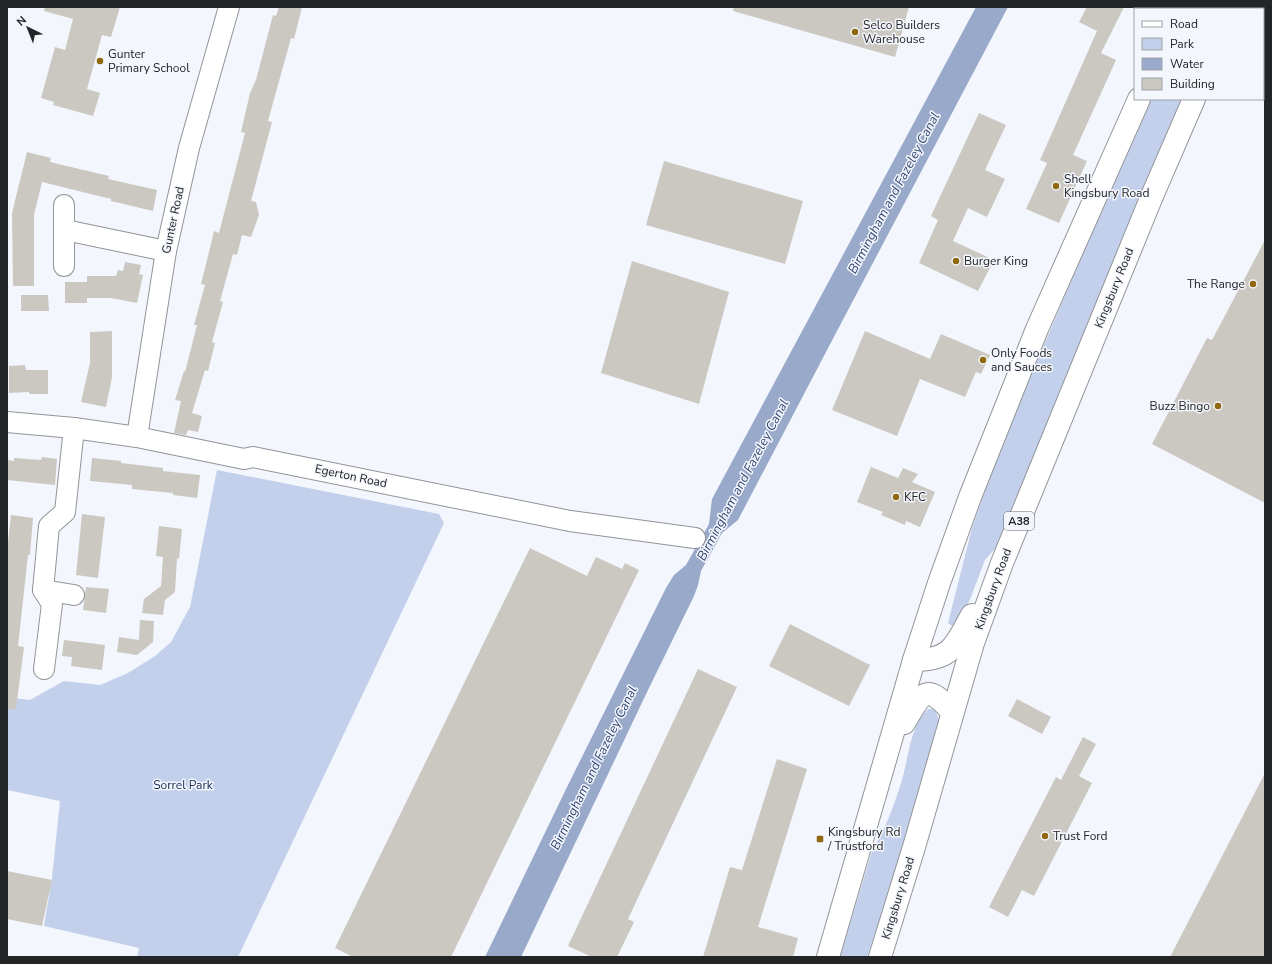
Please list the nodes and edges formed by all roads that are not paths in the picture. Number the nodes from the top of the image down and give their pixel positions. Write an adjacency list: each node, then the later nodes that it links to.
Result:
1 (229, 7): 6 (street, Gunter Road)
2 (1139, 100): 15 (highway)
3 (1194, 100): 12 (highway, Kingsbury Road / A38)
4 (64, 205): 5 (street)
5 (65, 230): 6 (street); 7 (street)
6 (166, 251): 10 (street, Gunter Road)
7 (64, 266)
8 (7, 422): 9 (street, Egerton Road)
9 (74, 428): 10 (street, Egerton Road); 13 (street)
10 (137, 437): 11 (street, Egerton Road)
11 (695, 538)
12 (1002, 563): 15 (highway); 17 (highway, Kingsbury Road / A38)
13 (43, 590): 14 (street); 16 (street)
14 (74, 595)
15 (914, 660): 18 (highway)
16 (44, 669)
17 (952, 712): 18 (highway); 20 (highway, Kingsbury Road / A38)
18 (888, 752): 19 (highway)
19 (828, 957)
20 (880, 957)

